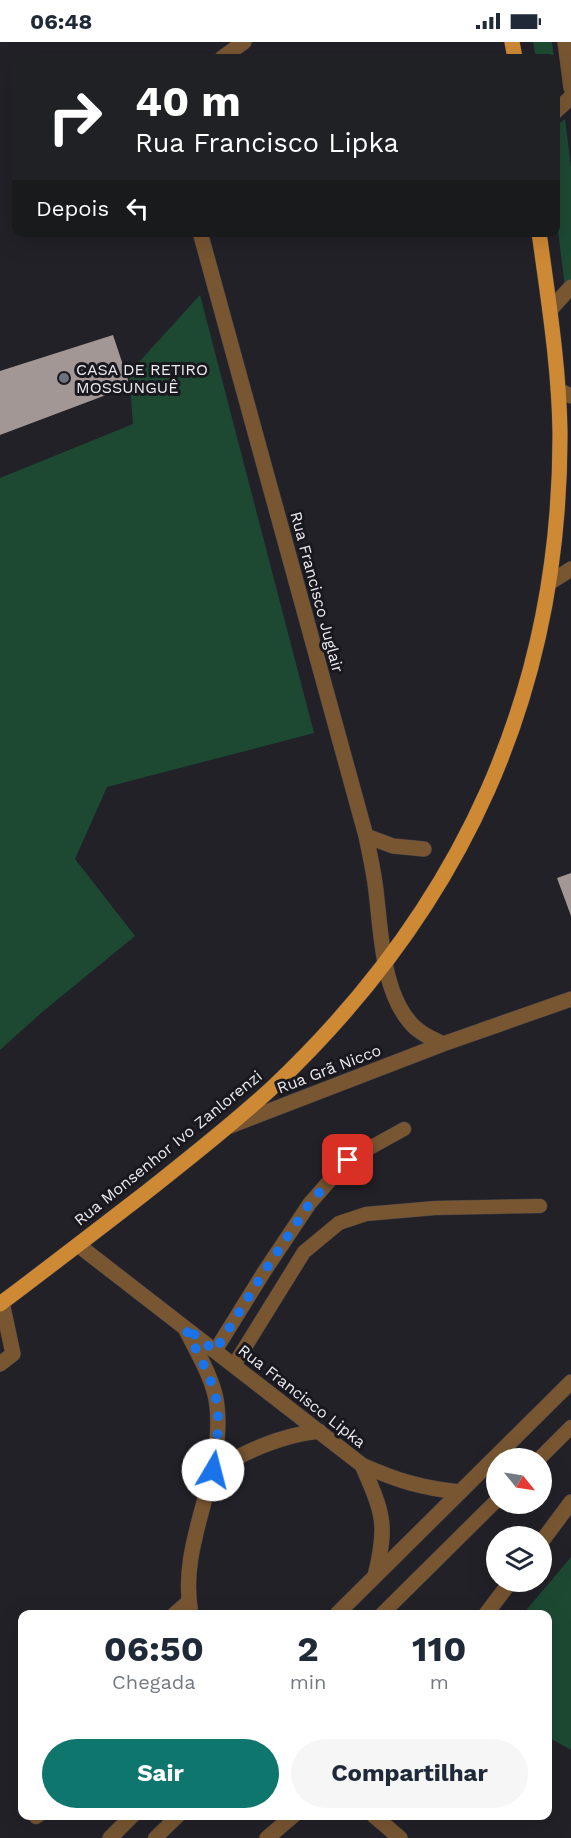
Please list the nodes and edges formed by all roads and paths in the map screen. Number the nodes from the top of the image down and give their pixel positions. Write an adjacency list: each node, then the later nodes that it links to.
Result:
1 (244, 42): 3 (street)
2 (565, 42): 4 (street)
3 (228, 54)
4 (571, 88)
5 (201, 237): 12 (street, Rua Francisco Juglair)
6 (540, 237): 8 (main road, Rua Monsenhor Ivo Zanlorenzi)
7 (571, 286): 8 (street)
8 (550, 310): 9 (main road, Rua Monsenhor Ivo Zanlorenzi)
9 (564, 393): 11 (main road, Rua Monsenhor Ivo Zanlorenzi)
10 (571, 569): 11 (street)
11 (549, 583): 14 (main road, Rua Monsenhor Ivo Zanlorenzi)
12 (366, 836): 13 (street); 14 (street, Rua Francisco Juglair)
13 (424, 849)
14 (385, 964): 16 (street); 17 (main road, Rua Monsenhor Ivo Zanlorenzi)
15 (571, 999): 16 (street, Rua Grã Nicco)
16 (443, 1044): 17 (street, Rua Grã Nicco)
17 (228, 1127): 20 (main road, Rua Monsenhor Ivo Zanlorenzi)
18 (404, 1129): 23 (lane)
19 (540, 1206): 25 (lane)
20 (78, 1245): 21 (main road, Rua Monsenhor Ivo Zanlorenzi); 22 (street, Rua Francisco Lipka)
21 (1, 1303): 24 (street)
22 (185, 1327): 23 (street, Rua Francisco Lipka); 31 (street)
23 (215, 1351): 25 (street, Rua Francisco Lipka)
24 (0, 1364)
25 (234, 1365): 28 (street, Rua Francisco Lipka)
26 (571, 1382): 32 (street)
27 (571, 1427): 29 (lane)
28 (319, 1431): 30 (street, Rua Francisco Lipka); 31 (street)
29 (550, 1448)
30 (362, 1465): 32 (street, Rua Francisco Lipka); 36 (street, Rua Francisco Lipka)
31 (213, 1470): 38 (street)
32 (460, 1492): 36 (street)
33 (571, 1502): 35 (street)
34 (486, 1511): 40 (lane)
35 (552, 1528)
36 (375, 1576): 39 (street)
37 (503, 1592): 41 (street)
38 (190, 1608)
39 (341, 1610)
40 (386, 1610)
41 (489, 1610)
42 (128, 1820): 46 (street)
43 (174, 1820): 47 (lane)
44 (288, 1820): 48 (street)
45 (379, 1820): 49 (street)
46 (110, 1838)
47 (155, 1838)
48 (267, 1838)
49 (400, 1838)

